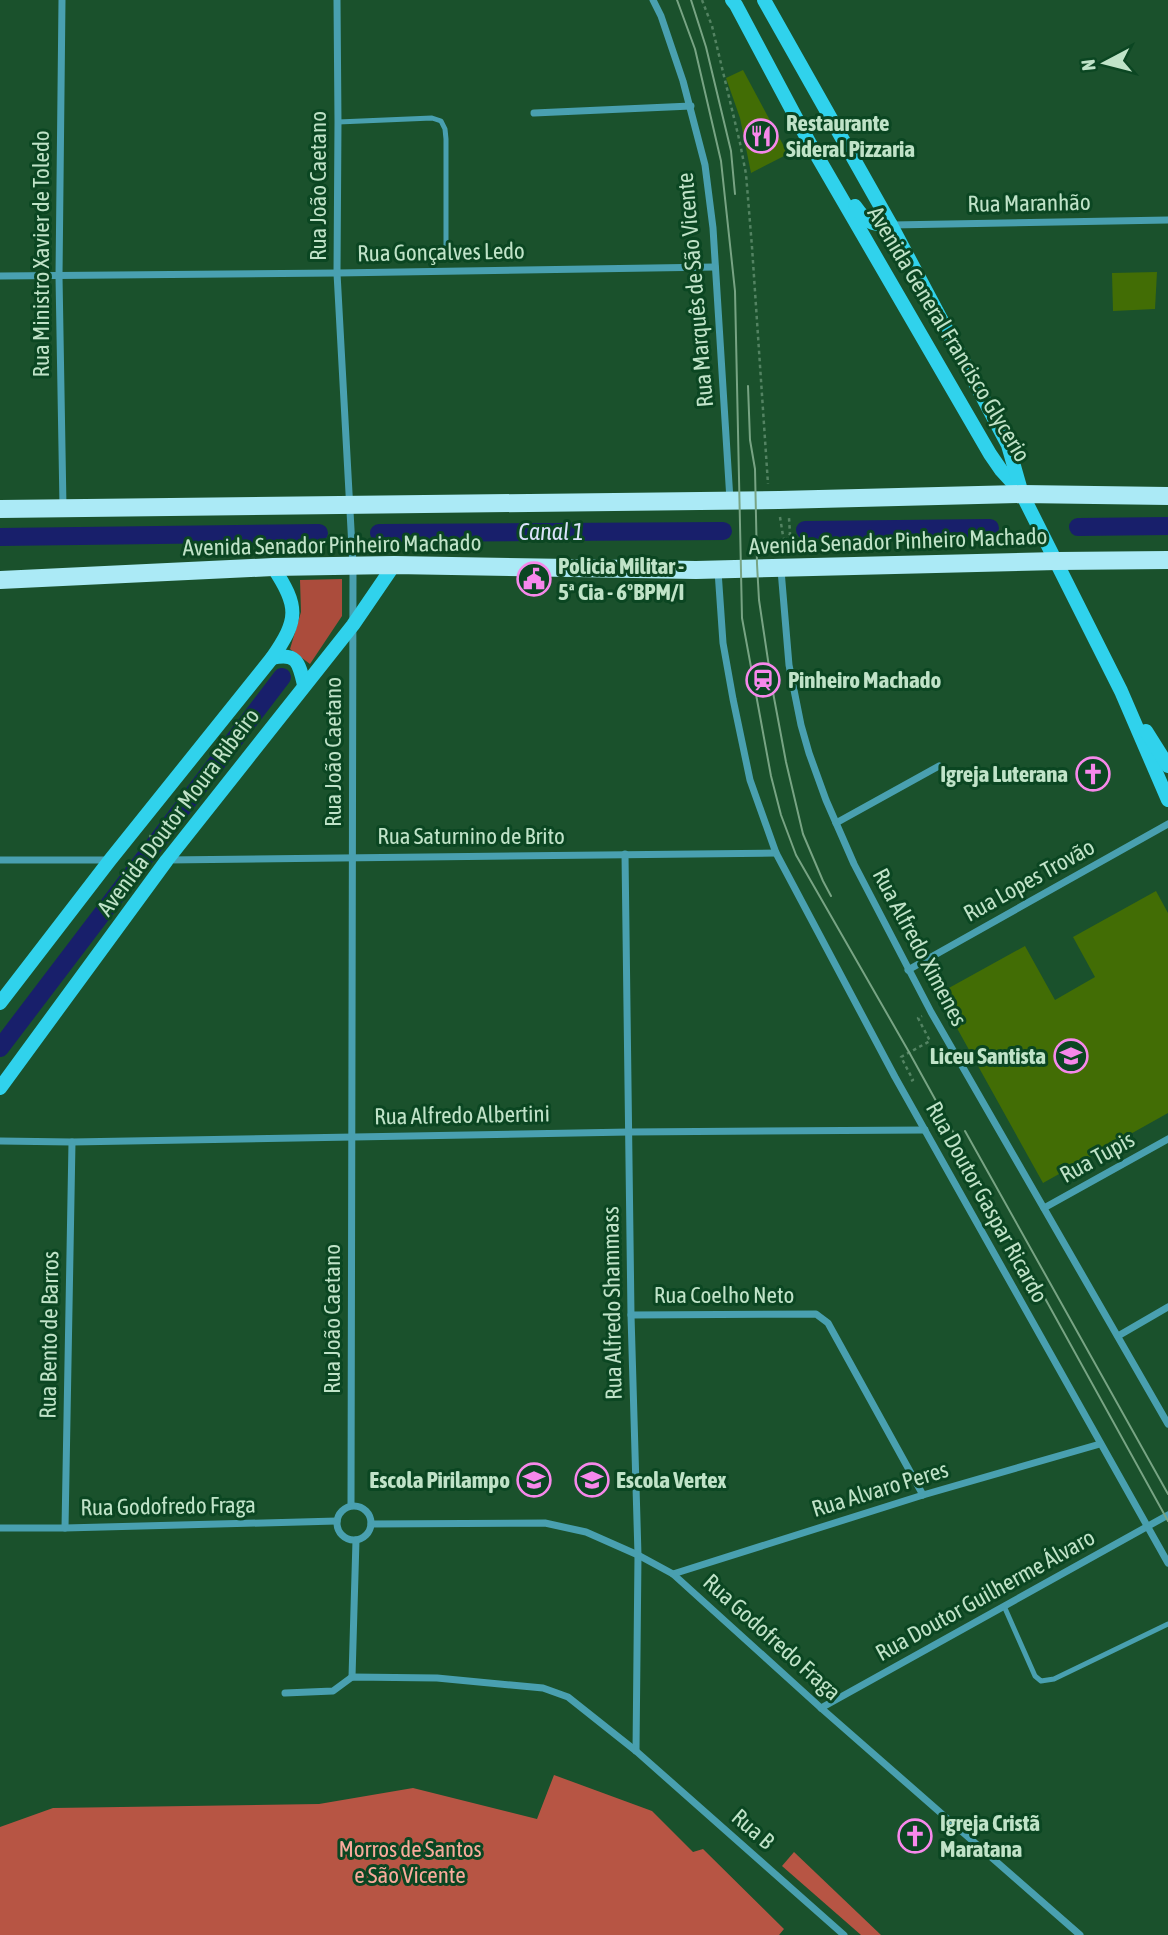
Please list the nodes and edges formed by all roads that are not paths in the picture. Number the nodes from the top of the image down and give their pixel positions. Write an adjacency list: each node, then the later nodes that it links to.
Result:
1 (62, 0): 16 (street, Rua Ministro Xavier de Toledo)
2 (337, 0): 8 (street, Rua João Caetano)
3 (653, 0): 6 (street, Rua Marquês de São Vicente)
4 (732, 0): 9 (street, Avenida General Francisco Glycerio)
5 (764, 0): 11 (street, Avenida General Francisco Glycerio)
6 (691, 106): 7 (street); 13 (street, Rua Marquês de São Vicente)
7 (534, 113)
8 (338, 122): 12 (lane); 14 (street, Rua João Caetano)
9 (809, 142): 11 (street); 17 (street, Avenida General Francisco Glycerio)
10 (1168, 220): 11 (street, Rua Maranhão)
11 (891, 225): 17 (street, Avenida General Francisco Glycerio)
12 (446, 244)
13 (715, 267): 14 (street, Rua Gonçalves Ledo); 19 (street, Rua Marquês de São Vicente)
14 (337, 273): 16 (street, Rua Gonçalves Ledo); 22 (street, Rua João Caetano)
15 (0, 276): 16 (street, Rua Gonçalves Ledo)
16 (59, 276): 20 (street, Rua Ministro Xavier de Toledo)
17 (1023, 494): 18 (main road, Avenida Senador Pinheiro Machado); 19 (main road, Avenida Senador Pinheiro Machado); 26 (street)
18 (1168, 496)
19 (730, 500): 22 (main road, Avenida Senador Pinheiro Machado)
20 (63, 508): 21 (main road, Avenida Senador Pinheiro Machado); 22 (main road, Avenida Senador Pinheiro Machado)
21 (0, 509)
22 (351, 510): 24 (street, Rua João Caetano)
23 (1168, 560): 26 (main road, Avenida Senador Pinheiro Machado)
24 (353, 561): 27 (main road, Avenida Senador Pinheiro Machado); 28 (main road, Avenida Senador Pinheiro Machado); 31 (street, Rua João Caetano)
25 (786, 561): 26 (main road, Avenida Senador Pinheiro Machado); 29 (main road, Avenida Senador Pinheiro Machado); 38 (street, Rua Alfredo Ximenes)
26 (1057, 561): 34 (street)
27 (394, 565): 29 (main road, Avenida Senador Pinheiro Machado); 31 (street, Avenida Doutor Moura Ribeiro)
28 (273, 567): 30 (main road, Avenida Senador Pinheiro Machado); 32 (street, Avenida Doutor Moura Ribeiro)
29 (718, 570): 40 (street, Rua Doutor Gaspar Ricardo)
30 (0, 580)
31 (353, 625): 33 (street, Avenida Doutor Moura Ribeiro); 42 (street, Rua João Caetano)
32 (272, 658): 33 (street); 44 (street, Avenida Doutor Moura Ribeiro)
33 (304, 685): 45 (street, Avenida Doutor Moura Ribeiro)
34 (1121, 691): 36 (street); 37 (street)
35 (939, 766): 38 (street)
36 (1168, 766)
37 (1168, 800)
38 (836, 823): 46 (street, Rua Alfredo Ximenes)
39 (1168, 824): 46 (street, Rua Lopes Trovão)
40 (776, 853): 41 (street, Rua Saturnino de Brito); 49 (street, Rua Doutor Gaspar Ricardo)
41 (625, 854): 42 (street, Rua Saturnino de Brito); 50 (street, Rua Alfredo Shammass)
42 (352, 856): 45 (street, Rua Saturnino de Brito); 51 (street, Rua João Caetano)
43 (0, 860): 44 (street)
44 (110, 860): 47 (street, Avenida Doutor Moura Ribeiro)
45 (167, 860): 48 (street, Avenida Doutor Moura Ribeiro)
46 (908, 970): 55 (street, Rua Alfredo Ximenes)
47 (0, 1003)
48 (0, 1088)
49 (925, 1130): 50 (street, Rua Alfredo Albertini); 60 (street, Rua Doutor Gaspar Ricardo)
50 (629, 1132): 51 (street, Rua Alfredo Albertini); 57 (street, Rua Alfredo Shammass)
51 (352, 1137): 54 (street, Rua Alfredo Albertini); 62 (street, Rua João Caetano)
52 (1168, 1139): 55 (street, Rua Tupis)
53 (0, 1142): 54 (street, Rua Alfredo Albertini)
54 (72, 1142): 68 (street, Rua Bento de Barros)
55 (1044, 1208): 58 (street, Rua Alfredo Ximenes)
56 (1168, 1307): 58 (street)
57 (631, 1315): 61 (street, Rua Coelho Neto); 70 (street, Rua Alfredo Shammass)
58 (1118, 1336): 59 (street, Rua Alfredo Ximenes)
59 (1168, 1424)
60 (1100, 1444): 61 (street, Rua Alvaro Peres); 66 (street, Rua Doutor Gaspar Ricardo)
61 (923, 1495): 72 (street, Rua Alvaro Peres)
62 (351, 1505): 64 (street); 65 (street)
63 (1168, 1515): 66 (street, Rua Doutor Guilherme Álvaro)
64 (337, 1521): 68 (street, Rua Godofredo Fraga); 69 (street)
65 (371, 1524): 69 (street); 70 (street, Rua Godofredo Fraga)
66 (1147, 1527): 71 (street, Rua Doutor Gaspar Ricardo); 73 (street, Rua Doutor Guilherme Álvaro)
67 (0, 1528): 68 (street, Rua Godofredo Fraga)
68 (65, 1528)
69 (356, 1540): 75 (street)
70 (638, 1555): 72 (street, Rua Godofredo Fraga); 78 (street, Rua Alfredo Shammass)
71 (1168, 1563)
72 (673, 1574): 77 (street, Rua Godofredo Fraga)
73 (1004, 1606): 74 (lane); 77 (street, Rua Doutor Guilherme Álvaro)
74 (1168, 1624)
75 (352, 1677): 76 (street); 78 (street, Rua B)
76 (285, 1693)
77 (821, 1708): 80 (street, Rua Godofredo Fraga)
78 (636, 1751): 79 (street, Rua B)
79 (845, 1935)
80 (1080, 1935)

